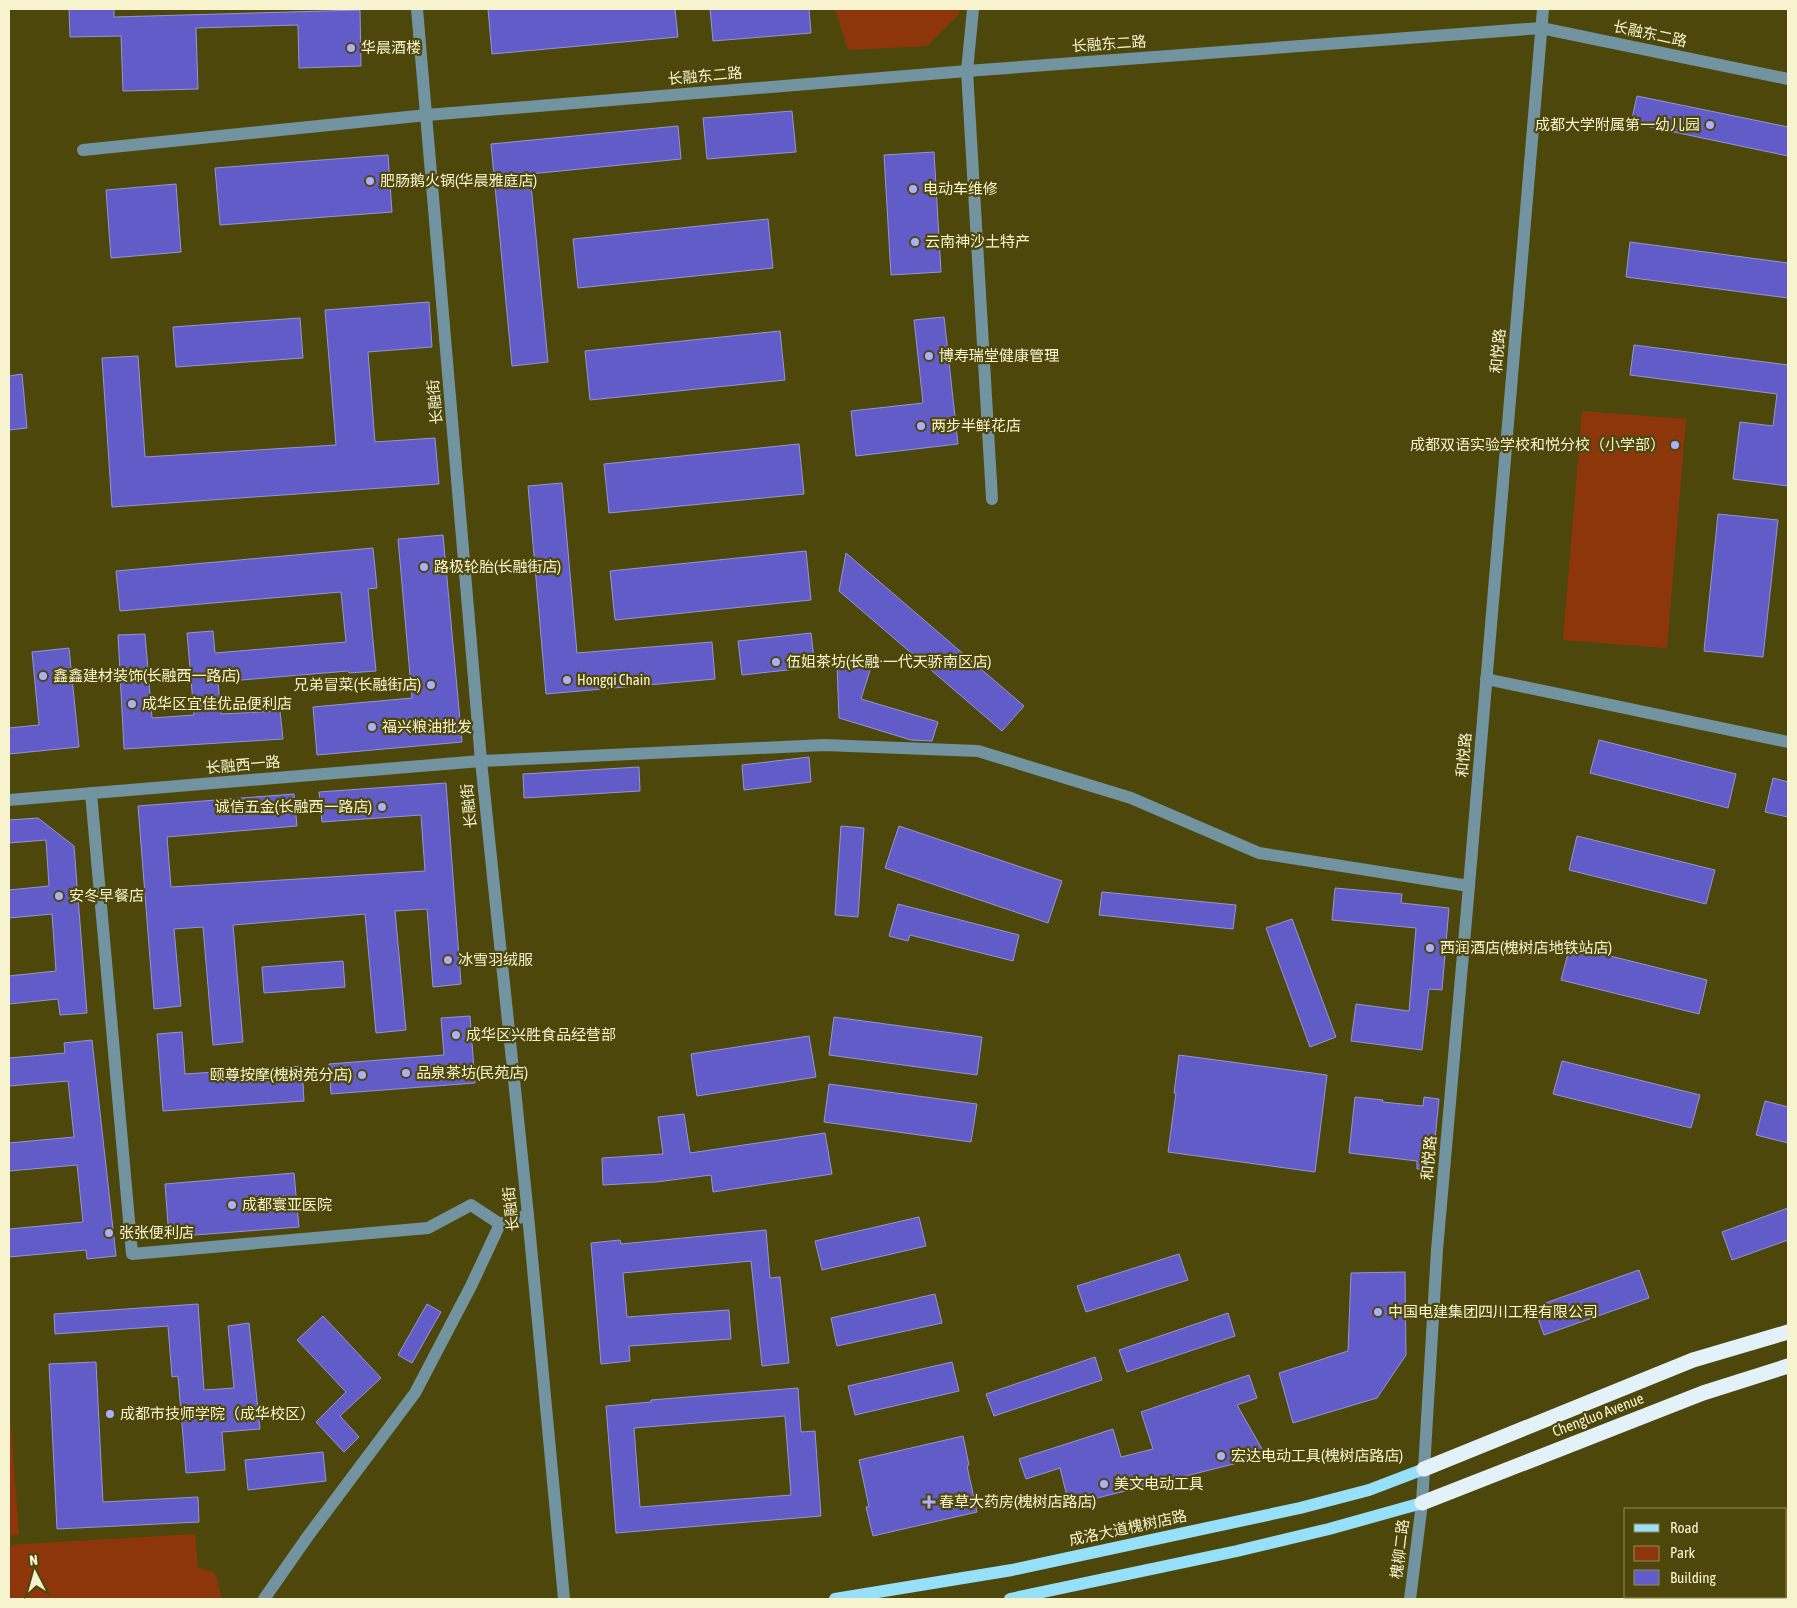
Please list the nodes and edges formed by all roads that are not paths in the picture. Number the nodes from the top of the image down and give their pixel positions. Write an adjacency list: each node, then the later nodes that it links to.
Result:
1 (417, 9): 7 (street, 长融街)
2 (972, 9): 5 (street)
3 (1543, 9): 4 (street, 和悦路)
4 (1541, 28): 5 (street, 长融东二路); 6 (street, 长融东二路); 10 (street, 和悦路)
5 (967, 71): 7 (street, 长融东二路); 9 (street)
6 (1788, 79)
7 (427, 115): 8 (street, 长融东二路); 12 (street, 长融街)
8 (83, 150)
9 (992, 499)
10 (1486, 679): 11 (street); 15 (street, 和悦路)
11 (1788, 742)
12 (481, 761): 13 (street, 长融西一路); 15 (street, 长融西一路); 16 (street, 长融街)
13 (91, 793): 14 (street, 长融西一路); 17 (street)
14 (9, 800)
15 (1469, 886): 20 (street, 和悦路)
16 (528, 1215): 17 (street); 23 (street, 长融街)
17 (500, 1224): 22 (street)
18 (1788, 1332): 20 (highway, Chengluo Avenue)
19 (1788, 1366): 21 (highway, Chengluo Avenue)
20 (1424, 1469): 21 (street, 和悦路); 24 (main road, 成洛大道槐树店路)
21 (1422, 1503): 25 (main road); 26 (street, 槐柳二路)
22 (264, 1599)
23 (564, 1599)
24 (835, 1599)
25 (1010, 1599)
26 (1410, 1599)

